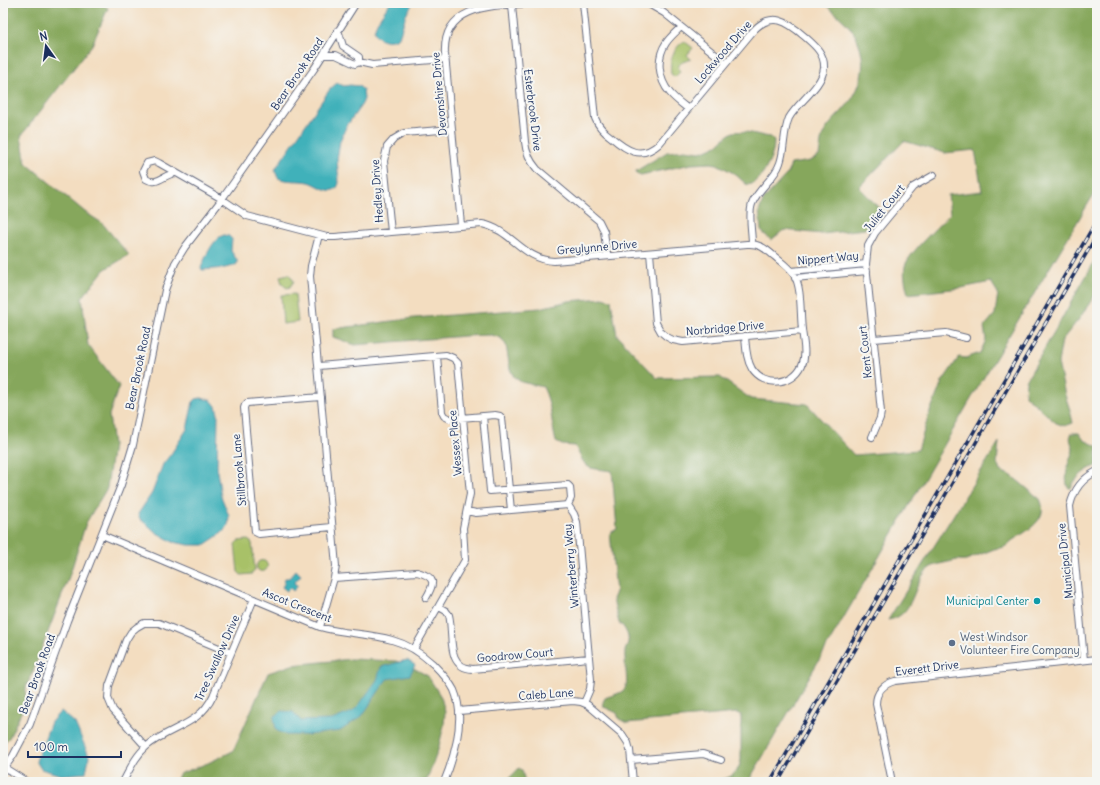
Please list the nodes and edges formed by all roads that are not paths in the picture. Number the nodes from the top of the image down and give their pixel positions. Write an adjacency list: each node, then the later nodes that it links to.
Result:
1 (356, 3): 7 (street, Bear Brook Road)
2 (534, 3): 5 (street, Devonshire Drive)
3 (582, 3): 12 (street, Lockwood Drive)
4 (647, 3): 6 (street)
5 (512, 5): 9 (street, Devonshire Drive); 22 (street, Esterbrook Drive)
6 (680, 27): 11 (street); 12 (street)
7 (338, 30): 8 (street, Bear Brook Road); 10 (street)
8 (323, 55): 10 (street); 16 (street, Bear Brook Road)
9 (445, 58): 10 (street); 13 (street, Devonshire Drive)
10 (359, 62)
11 (726, 63): 12 (street, Lockwood Drive); 20 (street, Lockwood Drive)
12 (688, 109)
13 (452, 129): 17 (street, Devonshire Drive); 18 (street, Hedley Drive)
14 (175, 173): 14 (street, Greylynne Drive); 16 (street, Greylynne Drive)
15 (934, 175): 23 (street, Juliet Court)
16 (222, 199): 19 (street, Greylynne Drive); 42 (street, Bear Brook Road)
17 (461, 225): 18 (street, Greylynne Drive); 22 (street, Greylynne Drive)
18 (391, 232): 19 (street, Greylynne Drive)
19 (319, 235): 31 (street)
20 (752, 244): 21 (street, Greylynne Drive); 24 (street, Greylynne Drive)
21 (650, 252): 22 (street, Greylynne Drive); 27 (street, Norbridge Drive)
22 (607, 256)
23 (866, 267): 24 (street, Nippert Way); 25 (street, Nippert Way); 29 (street, Kent Court)
24 (791, 271): 25 (street, Greylynne Drive)
25 (795, 278): 26 (street, Greylynne Drive)
26 (802, 330): 27 (street, Norbridge Drive); 27 (street, Greylynne Drive)
27 (745, 336)
28 (966, 338): 29 (street)
29 (874, 339): 35 (street, Kent Court)
30 (437, 356): 31 (street, Wessex Place); 34 (street, Wessex Place); 34 (street)
31 (318, 366): 32 (street)
32 (321, 397): 41 (street); 41 (street, Stillbrook Lane)
33 (483, 416): 34 (street); 37 (street); 37 (street)
34 (463, 417): 40 (street, Wessex Place)
35 (872, 437)
36 (1097, 471): 52 (street, Municipal Drive)
37 (509, 490): 38 (street); 39 (street)
38 (568, 505): 39 (street); 50 (street, Winterberry Way)
39 (511, 510): 40 (street)
40 (467, 511): 46 (street, Wessex Place)
41 (332, 527): 43 (street)
42 (102, 535): 45 (street, Ascot Crescent); 58 (street, Bear Brook Road)
43 (334, 578): 44 (street); 47 (street)
44 (426, 598)
45 (254, 599): 47 (street, Ascot Crescent); 49 (street, Tree Swallow Drive)
46 (439, 606): 48 (street, Wessex Place); 50 (street, Goodrow Court)
47 (320, 627): 48 (street, Ascot Crescent)
48 (414, 649): 54 (street, Ascot Crescent)
49 (231, 653): 55 (street, Tree Swallow Drive); 55 (street)
50 (589, 658): 53 (street, Winterberry Way)
51 (1097, 659): 52 (street, Everett Drive)
52 (1084, 660): 63 (street, Everett Drive)
53 (584, 704): 54 (street, Caleb Lane); 56 (street, Caleb Lane)
54 (459, 711): 61 (street, Ascot Crescent)
55 (146, 747): 60 (street, Tree Swallow Drive)
56 (631, 760): 57 (street); 62 (street, Caleb Lane)
57 (722, 760)
58 (4, 769): 59 (street)
59 (27, 782)
60 (123, 782)
61 (444, 782)
62 (633, 782)
63 (892, 782)

